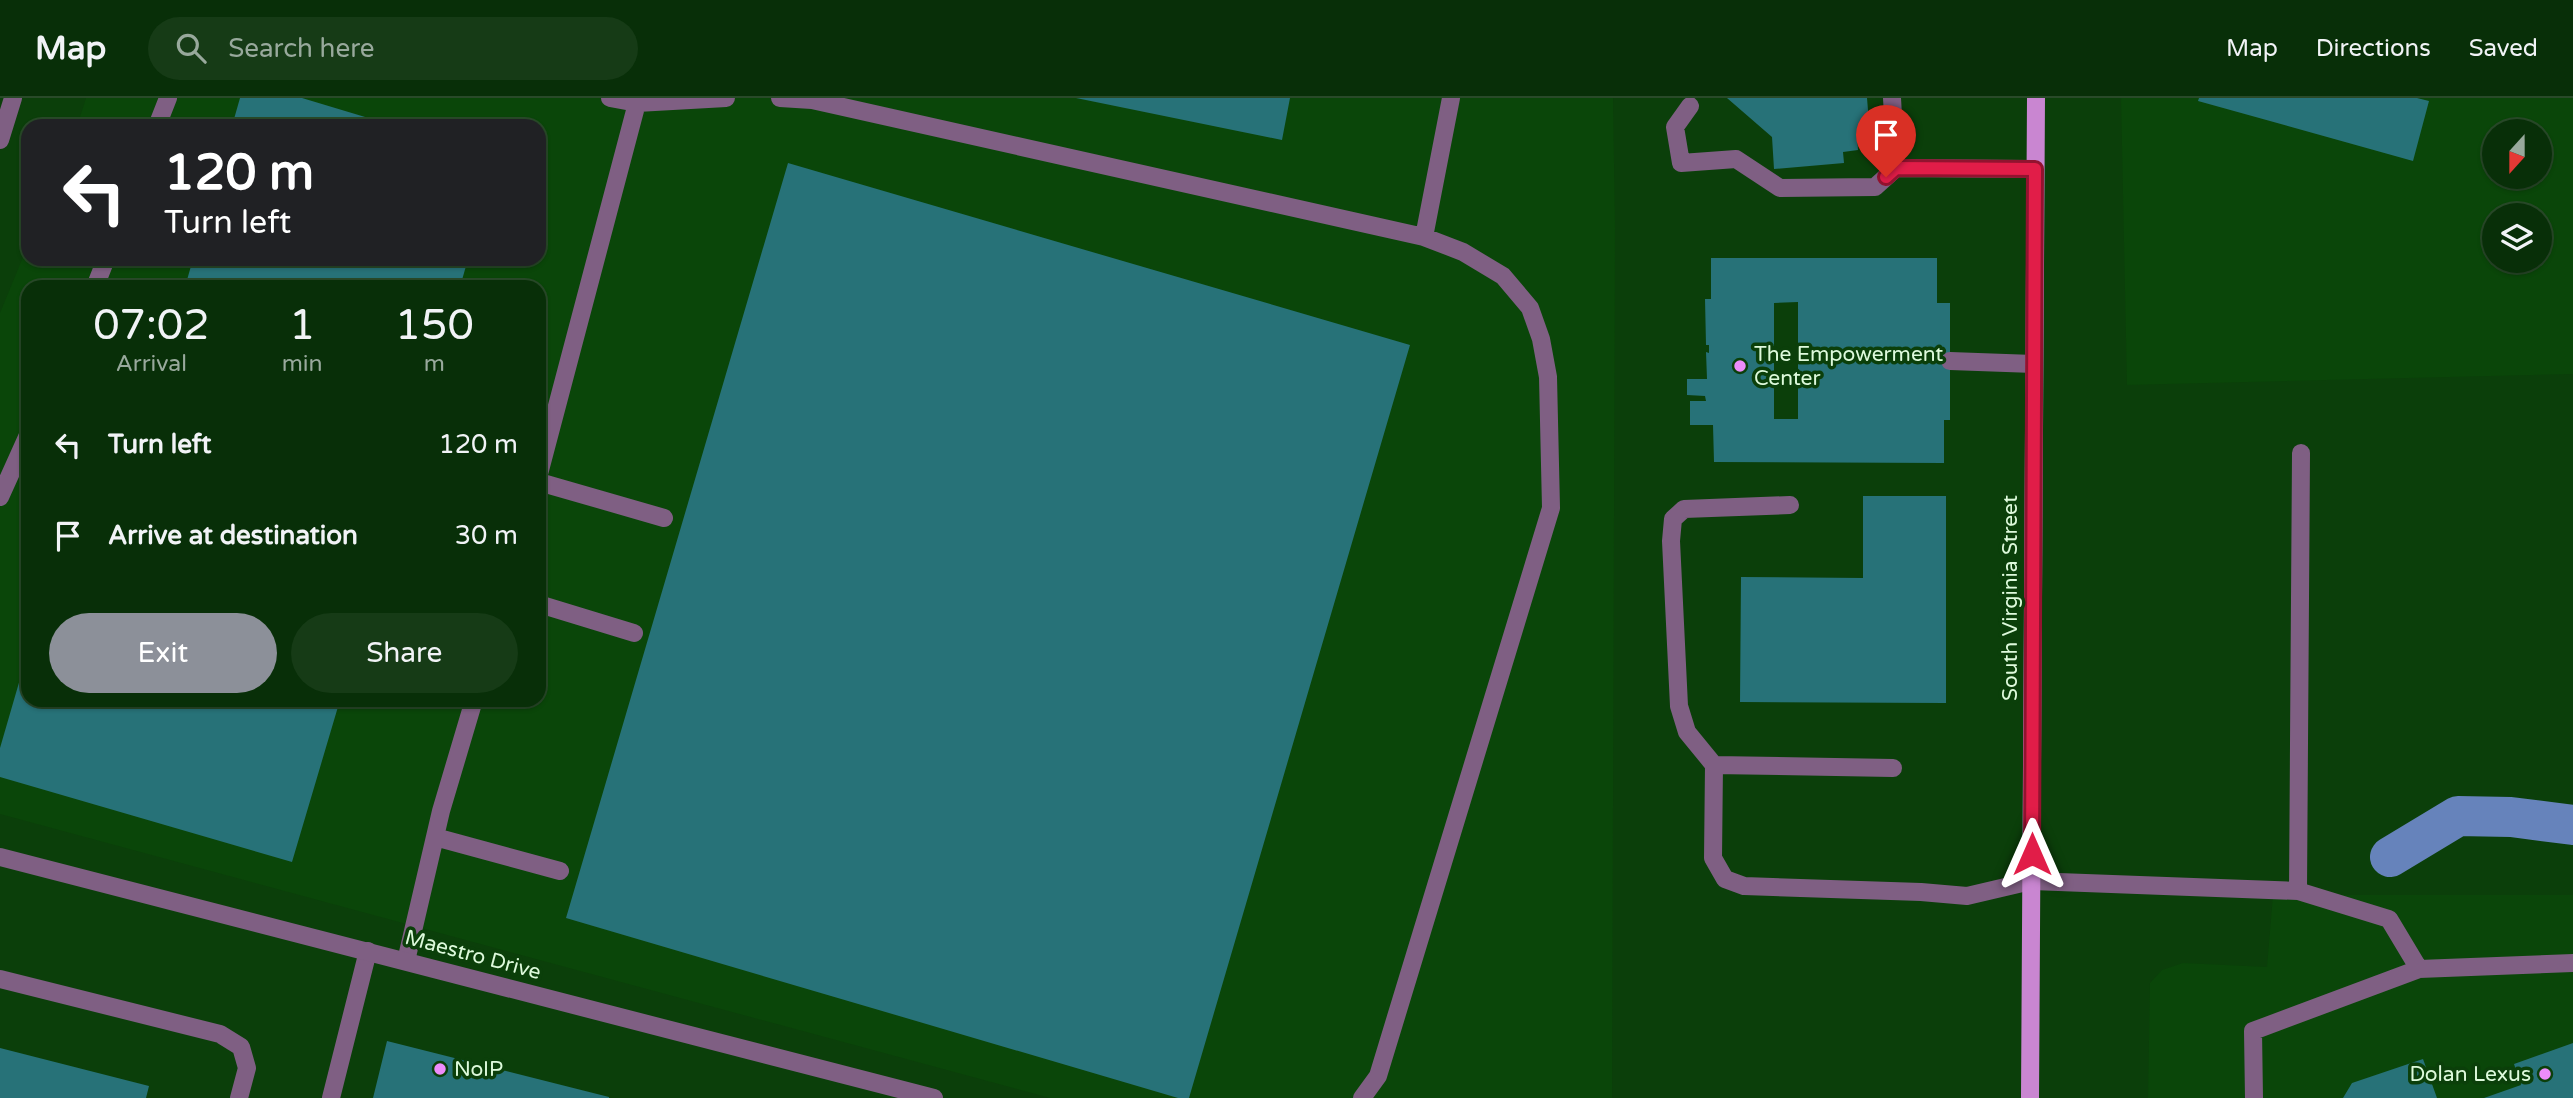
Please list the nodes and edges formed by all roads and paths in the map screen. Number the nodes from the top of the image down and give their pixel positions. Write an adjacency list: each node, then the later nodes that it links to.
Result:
1 (13, 98): 12 (street)
2 (168, 98): 11 (street)
3 (610, 98): 9 (street)
4 (726, 98): 9 (street)
5 (780, 98): 15 (street)
6 (1451, 98): 15 (street)
7 (1892, 98): 13 (street)
8 (2036, 98): 14 (main road, South Virginia Street)
9 (637, 103): 18 (street)
10 (1690, 106): 13 (street)
11 (160, 119)
12 (0, 140)
13 (1896, 168): 14 (street)
14 (2035, 169): 17 (main road, South Virginia Street)
15 (1424, 237): 43 (street)
16 (1950, 362): 17 (street)
17 (2035, 365): 33 (main road, South Virginia Street)
18 (547, 407)
19 (21, 450): 22 (street)
20 (2301, 453): 34 (street)
21 (546, 484): 24 (street)
22 (0, 497)
23 (1790, 505): 28 (street)
24 (664, 518)
25 (546, 606): 26 (street)
26 (634, 634)
27 (472, 707): 30 (street)
28 (1714, 765): 29 (street); 33 (street)
29 (1893, 768)
30 (435, 837): 32 (street); 36 (street)
31 (0, 858): 35 (street, Maestro Drive)
32 (560, 871)
33 (2031, 881): 34 (street); 44 (main road, South Virginia Street)
34 (2298, 891): 38 (street)
35 (368, 951): 36 (street, Maestro Drive); 41 (street)
36 (406, 961): 42 (street, Maestro Drive)
37 (2573, 963): 38 (street)
38 (2419, 969): 45 (street)
39 (0, 979): 40 (street)
40 (239, 1098)
41 (331, 1098)
42 (934, 1098)
43 (1362, 1098)
44 (2030, 1098)
45 (2254, 1098)

